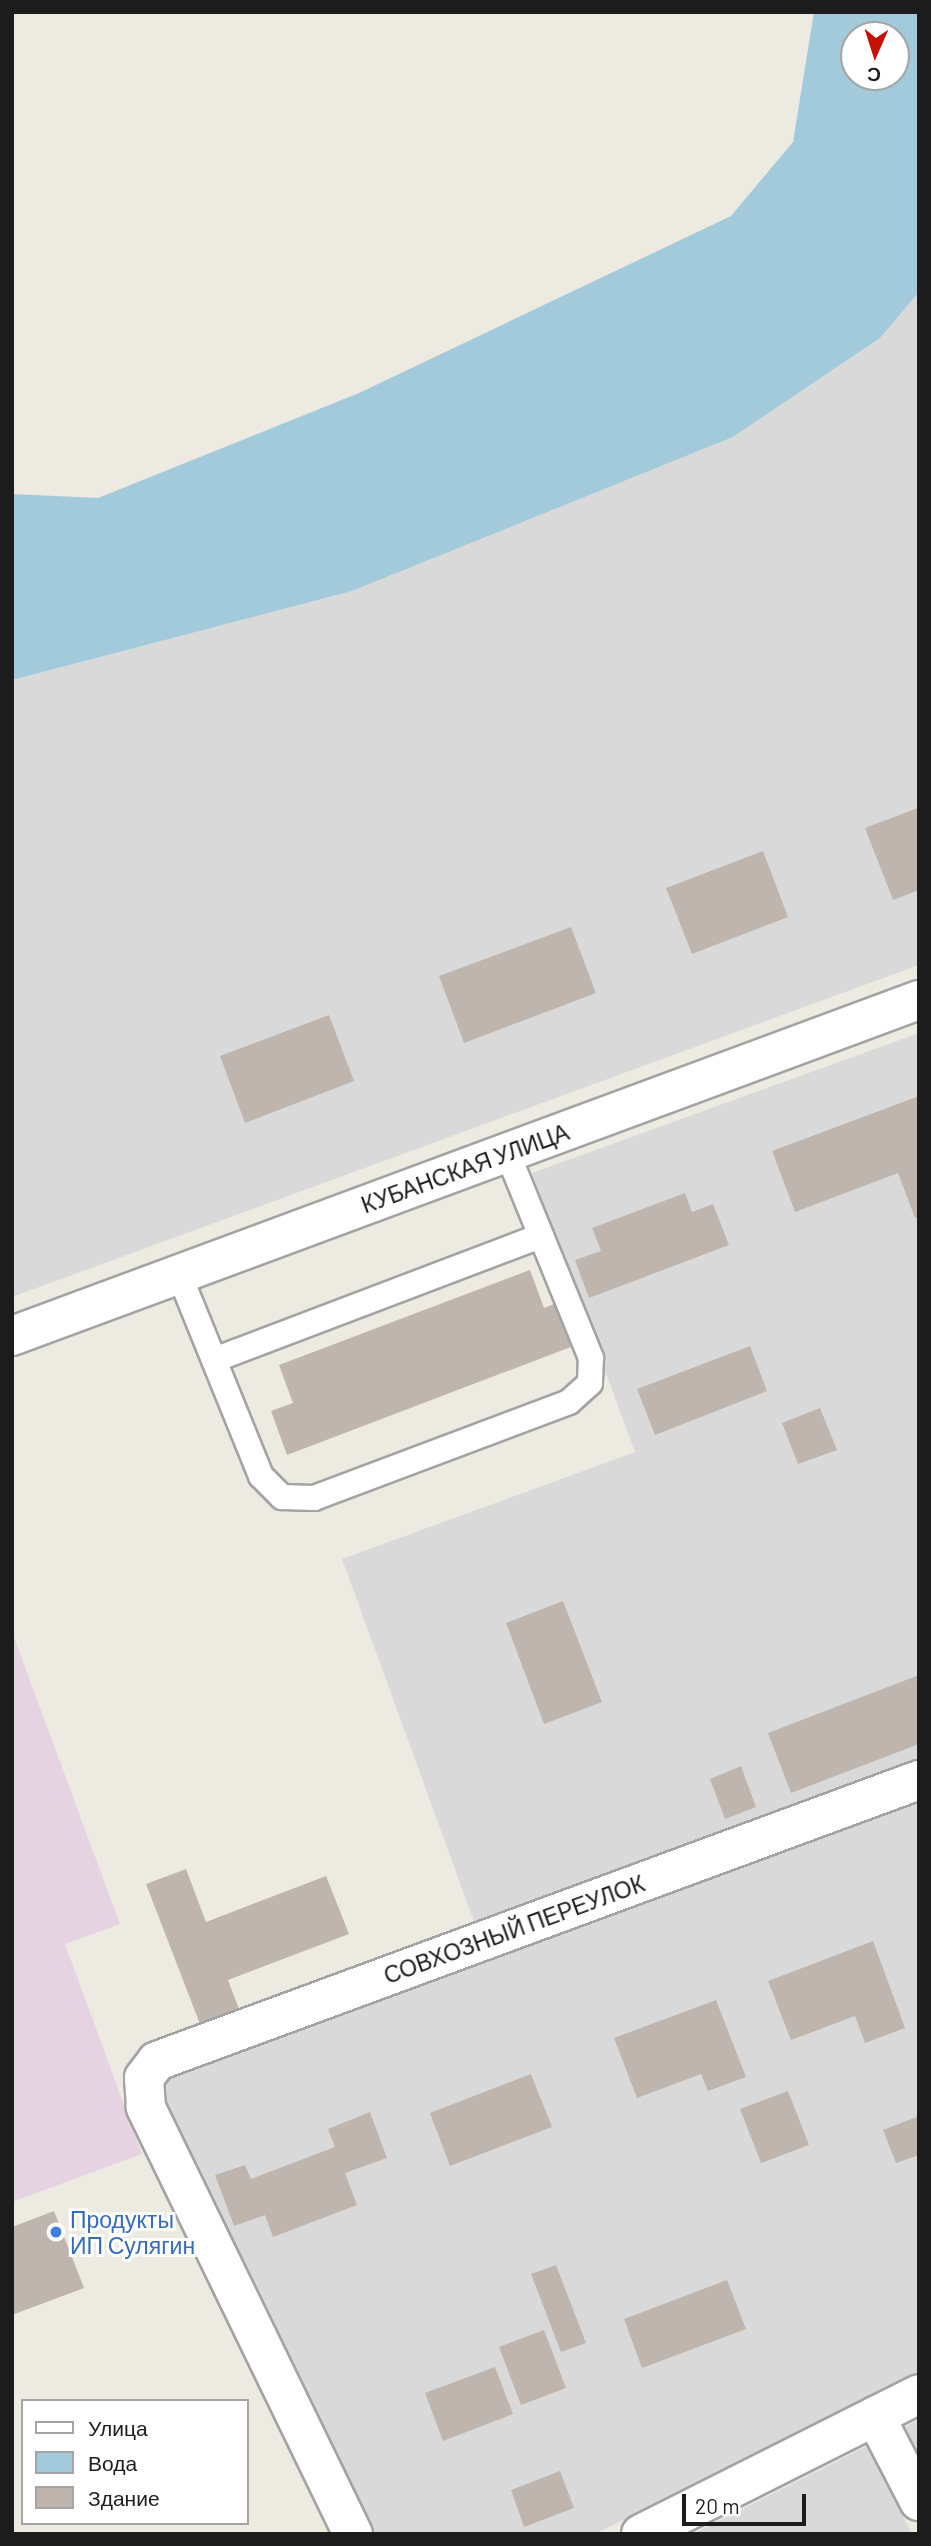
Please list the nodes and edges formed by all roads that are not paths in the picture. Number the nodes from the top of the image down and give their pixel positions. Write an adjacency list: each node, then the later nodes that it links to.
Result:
1 (919, 1000): 2 (street, КУБАНСКАЯ УЛИЦА)
2 (507, 1152): 3 (lane); 4 (street, КУБАНСКАЯ УЛИЦА)
3 (541, 1236): 6 (lane); 6 (lane)
4 (179, 1274): 5 (street, КУБАНСКАЯ УЛИЦА); 6 (lane)
5 (12, 1336)
6 (214, 1360)
7 (919, 1780): 11 (street, СОВХОЗНЫЙ ПЕРЕУЛОК)
8 (919, 2394): 9 (street)
9 (875, 2416): 10 (street); 12 (street)
10 (919, 2501)
11 (353, 2534)
12 (641, 2534)

